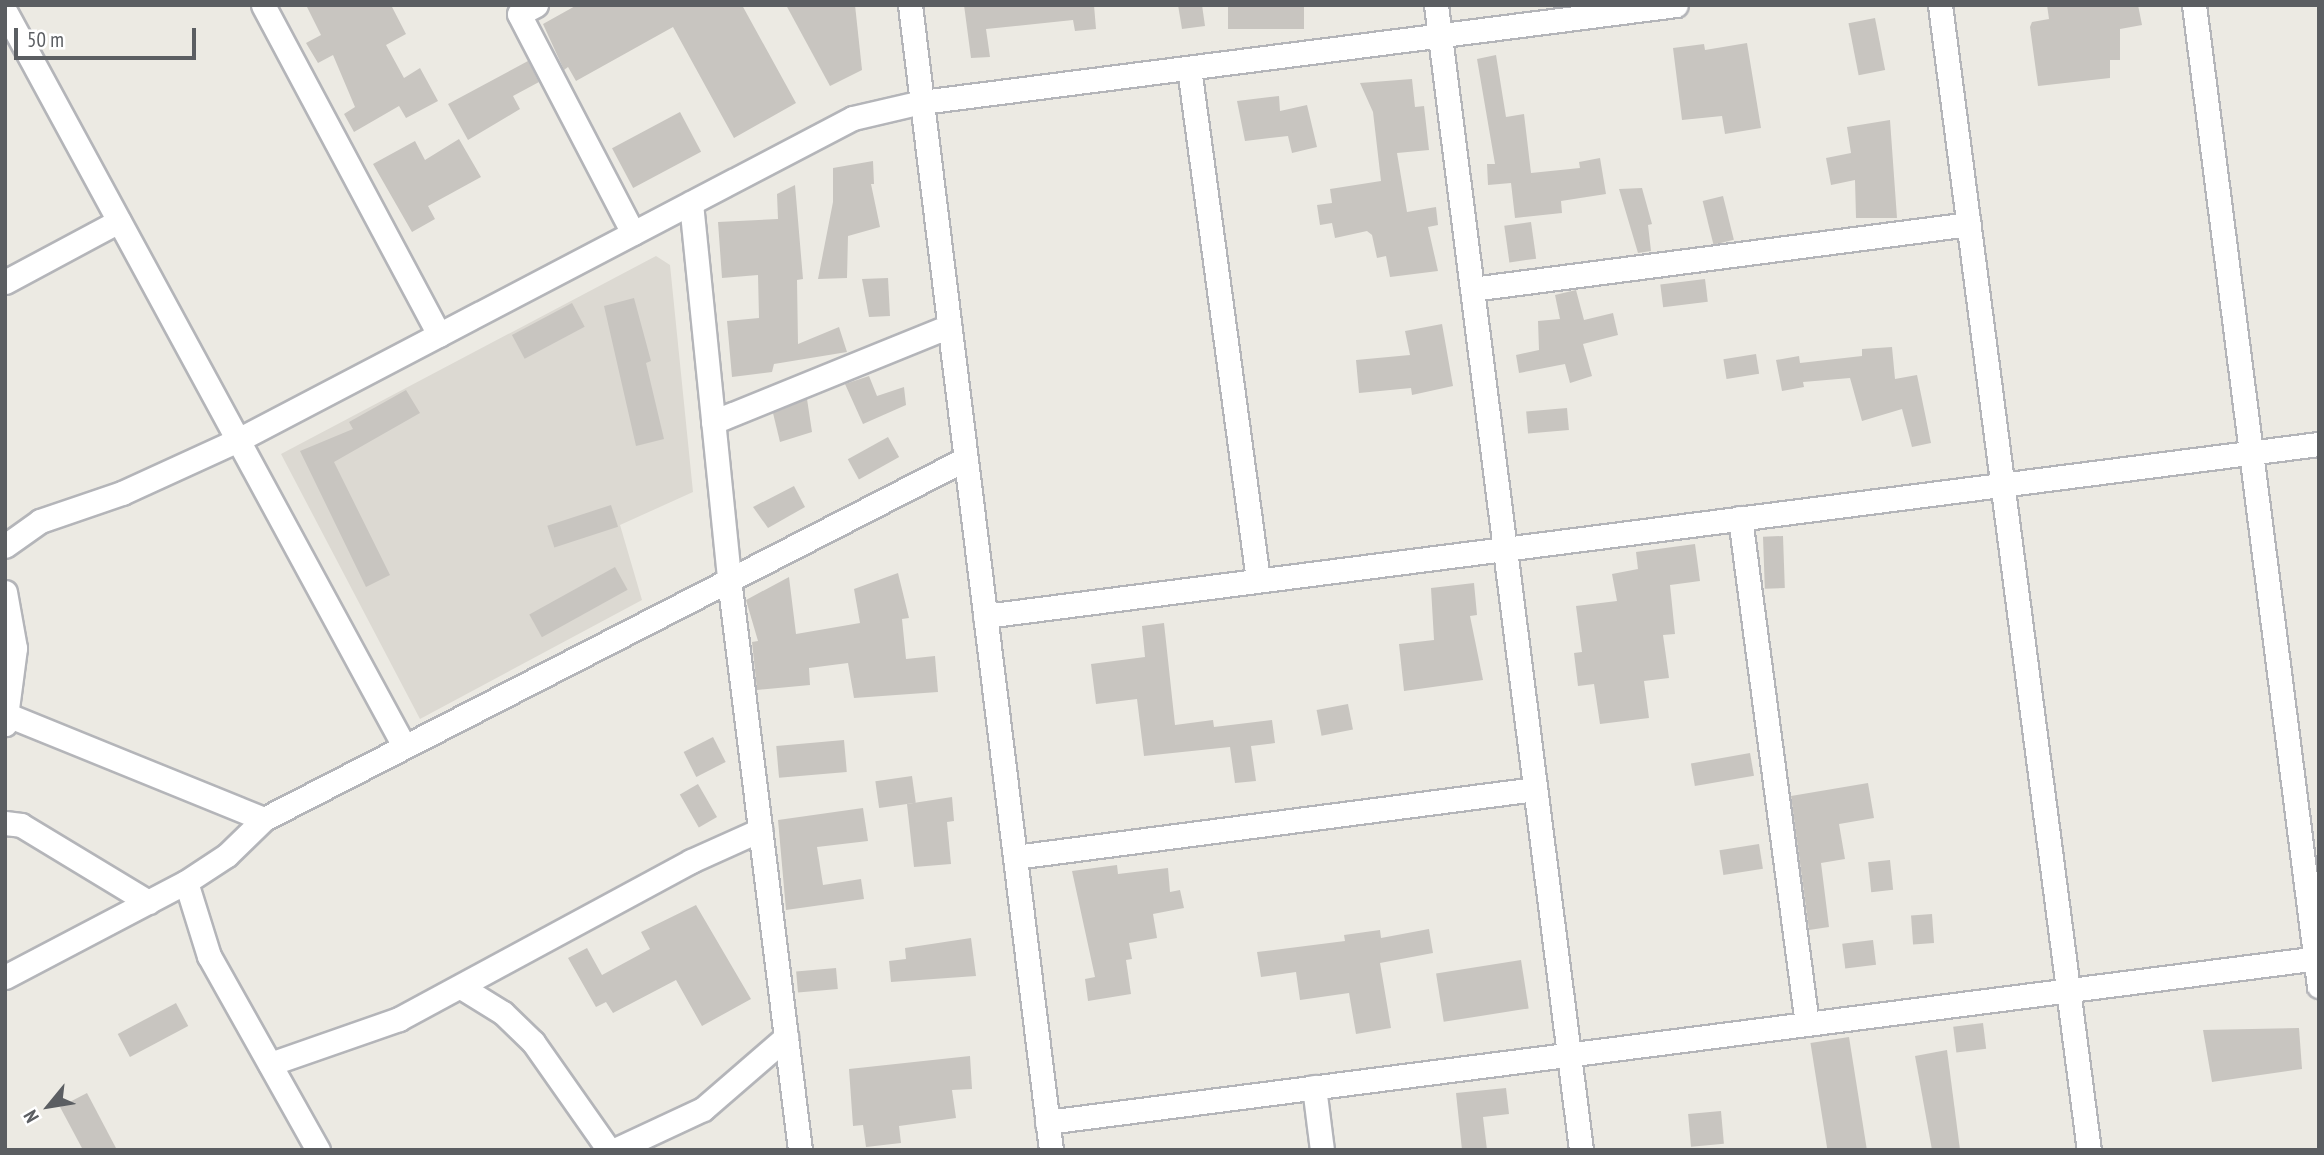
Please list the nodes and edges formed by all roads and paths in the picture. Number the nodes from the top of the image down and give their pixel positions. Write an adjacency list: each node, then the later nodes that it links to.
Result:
1 (263, 5): 19 (street)
2 (910, 5): 11 (street)
3 (1436, 5): 9 (street)
4 (1674, 5): 9 (street)
5 (1940, 5): 14 (street)
6 (2194, 5): 23 (street)
7 (523, 8): 15 (street)
8 (5, 11): 13 (street)
9 (1440, 36): 10 (street); 17 (street)
10 (1189, 68): 11 (street); 30 (street)
11 (922, 102): 12 (street); 18 (street)
12 (691, 203): 15 (street); 20 (street)
13 (119, 221): 16 (street); 21 (street)
14 (1969, 224): 17 (street); 25 (street)
15 (633, 233): 19 (street)
16 (5, 282)
17 (1472, 289): 28 (street)
18 (949, 326): 20 (street); 24 (street)
19 (439, 335): 21 (street)
20 (713, 422): 29 (street)
21 (238, 440): 27 (street); 34 (street)
22 (2319, 444): 23 (street)
23 (2251, 453): 25 (street); 42 (street)
24 (965, 459): 29 (street); 32 (street)
25 (2003, 484): 26 (street); 46 (street)
26 (1740, 518): 28 (street); 47 (street)
27 (5, 546)
28 (1505, 548): 30 (street); 35 (street)
29 (729, 579): 34 (street); 38 (street)
30 (1258, 580): 32 (street)
31 (5, 592): 33 (street)
32 (985, 616): 39 (street)
33 (6, 718): 36 (street)
34 (404, 746): 36 (street)
35 (1535, 789): 39 (street); 49 (street)
36 (264, 819): 40 (street)
37 (5, 823): 41 (street)
38 (760, 830): 45 (street); 48 (street)
39 (1014, 858): 52 (street)
40 (186, 882): 41 (street); 50 (street)
41 (148, 902): 43 (street)
42 (2317, 958): 44 (street); 46 (street)
43 (5, 977)
44 (2319, 986)
45 (461, 987): 50 (street); 54 (street)
46 (2068, 990): 47 (street); 60 (street)
47 (1807, 1024): 49 (street)
48 (786, 1037): 55 (street); 56 (street)
49 (1569, 1054): 51 (street); 59 (street)
50 (270, 1064): 53 (street)
51 (1314, 1087): 52 (street); 58 (street)
52 (1047, 1122): 57 (street)
53 (318, 1150)
54 (609, 1150)
55 (615, 1150)
56 (800, 1150)
57 (1051, 1150)
58 (1322, 1150)
59 (1581, 1150)
60 (2089, 1150)

